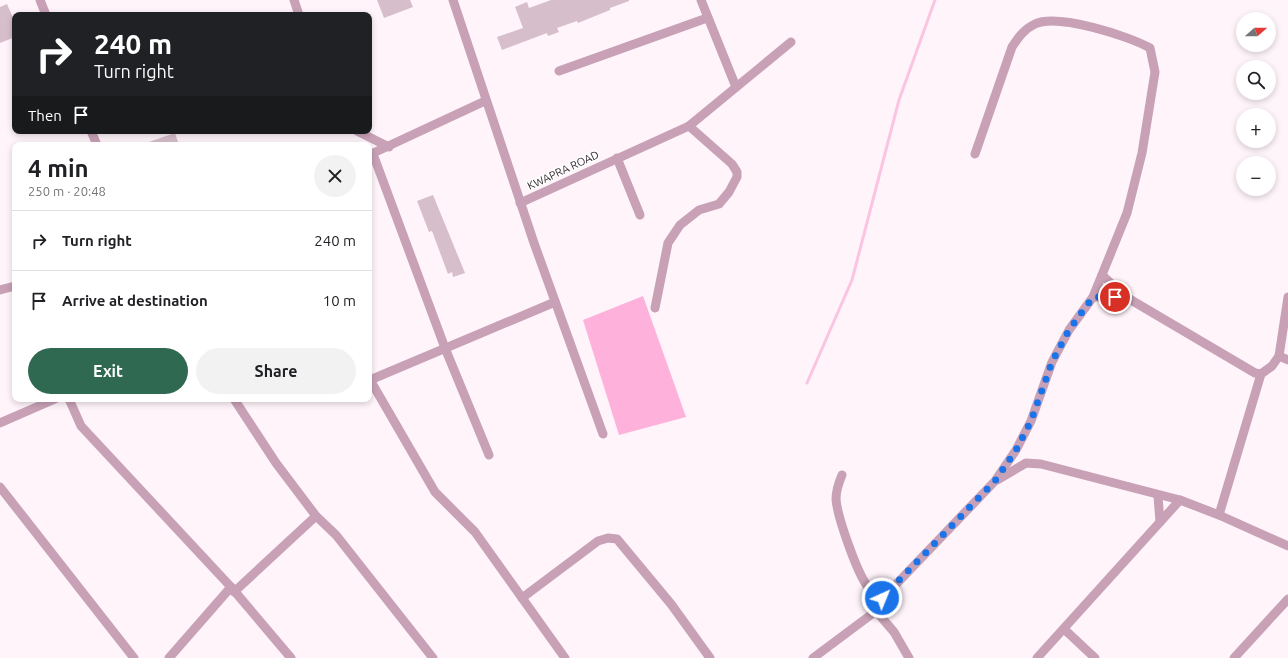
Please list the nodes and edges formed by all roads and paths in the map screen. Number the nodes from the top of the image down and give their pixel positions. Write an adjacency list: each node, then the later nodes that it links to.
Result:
1 (40, 0): 5 (street)
2 (294, 0): 6 (street)
3 (453, 0): 11 (street, KWAPRA ROAD)
4 (701, 0): 7 (street)
5 (45, 12)
6 (298, 12)
7 (707, 18): 9 (street); 10 (street)
8 (791, 42): 10 (street, KWAPRA ROAD)
9 (559, 71)
10 (736, 87): 12 (street, KWAPRA ROAD)
11 (485, 101): 14 (street); 19 (street, KWAPRA ROAD)
12 (689, 126): 18 (street, KWAPRA ROAD); 28 (street)
13 (363, 134): 14 (street)
14 (389, 147): 16 (street)
15 (975, 154): 21 (street)
16 (372, 155)
17 (372, 158): 29 (street)
18 (617, 158): 19 (street, KWAPRA ROAD); 20 (street)
19 (520, 203): 27 (street)
20 (640, 215)
21 (1102, 275): 24 (street); 25 (street)
22 (12, 287): 23 (street)
23 (0, 290)
24 (1093, 297): 25 (street); 42 (street)
25 (1126, 297): 32 (street)
26 (1288, 297): 30 (street)
27 (555, 302): 29 (street); 39 (street)
28 (655, 308)
29 (445, 348): 33 (street); 40 (street)
30 (1279, 356): 31 (street); 32 (street)
31 (1288, 360)
32 (1261, 374): 46 (street)
33 (372, 378)
34 (372, 384): 51 (street)
35 (48, 402): 38 (street)
36 (70, 402): 50 (street)
37 (236, 402): 47 (street)
38 (0, 423)
39 (603, 434)
40 (489, 455)
41 (842, 475): 52 (street)
42 (995, 481): 44 (street); 52 (street)
43 (0, 487): 56 (street)
44 (1158, 496): 45 (street); 48 (street)
45 (1180, 500): 46 (street); 48 (street)
46 (1219, 515): 49 (street)
47 (316, 516): 50 (street); 59 (street)
48 (1160, 522): 55 (street)
49 (1288, 546)
50 (233, 589): 57 (street); 58 (street)
51 (522, 598): 60 (street); 61 (street)
52 (882, 598): 54 (street)
53 (1288, 599): 66 (street)
54 (876, 611): 62 (street); 63 (street)
55 (1064, 629): 64 (street); 65 (street)
56 (134, 658)
57 (169, 658)
58 (291, 658)
59 (433, 658)
60 (565, 658)
61 (710, 658)
62 (813, 658)
63 (909, 658)
64 (1037, 658)
65 (1095, 658)
66 (1234, 658)

